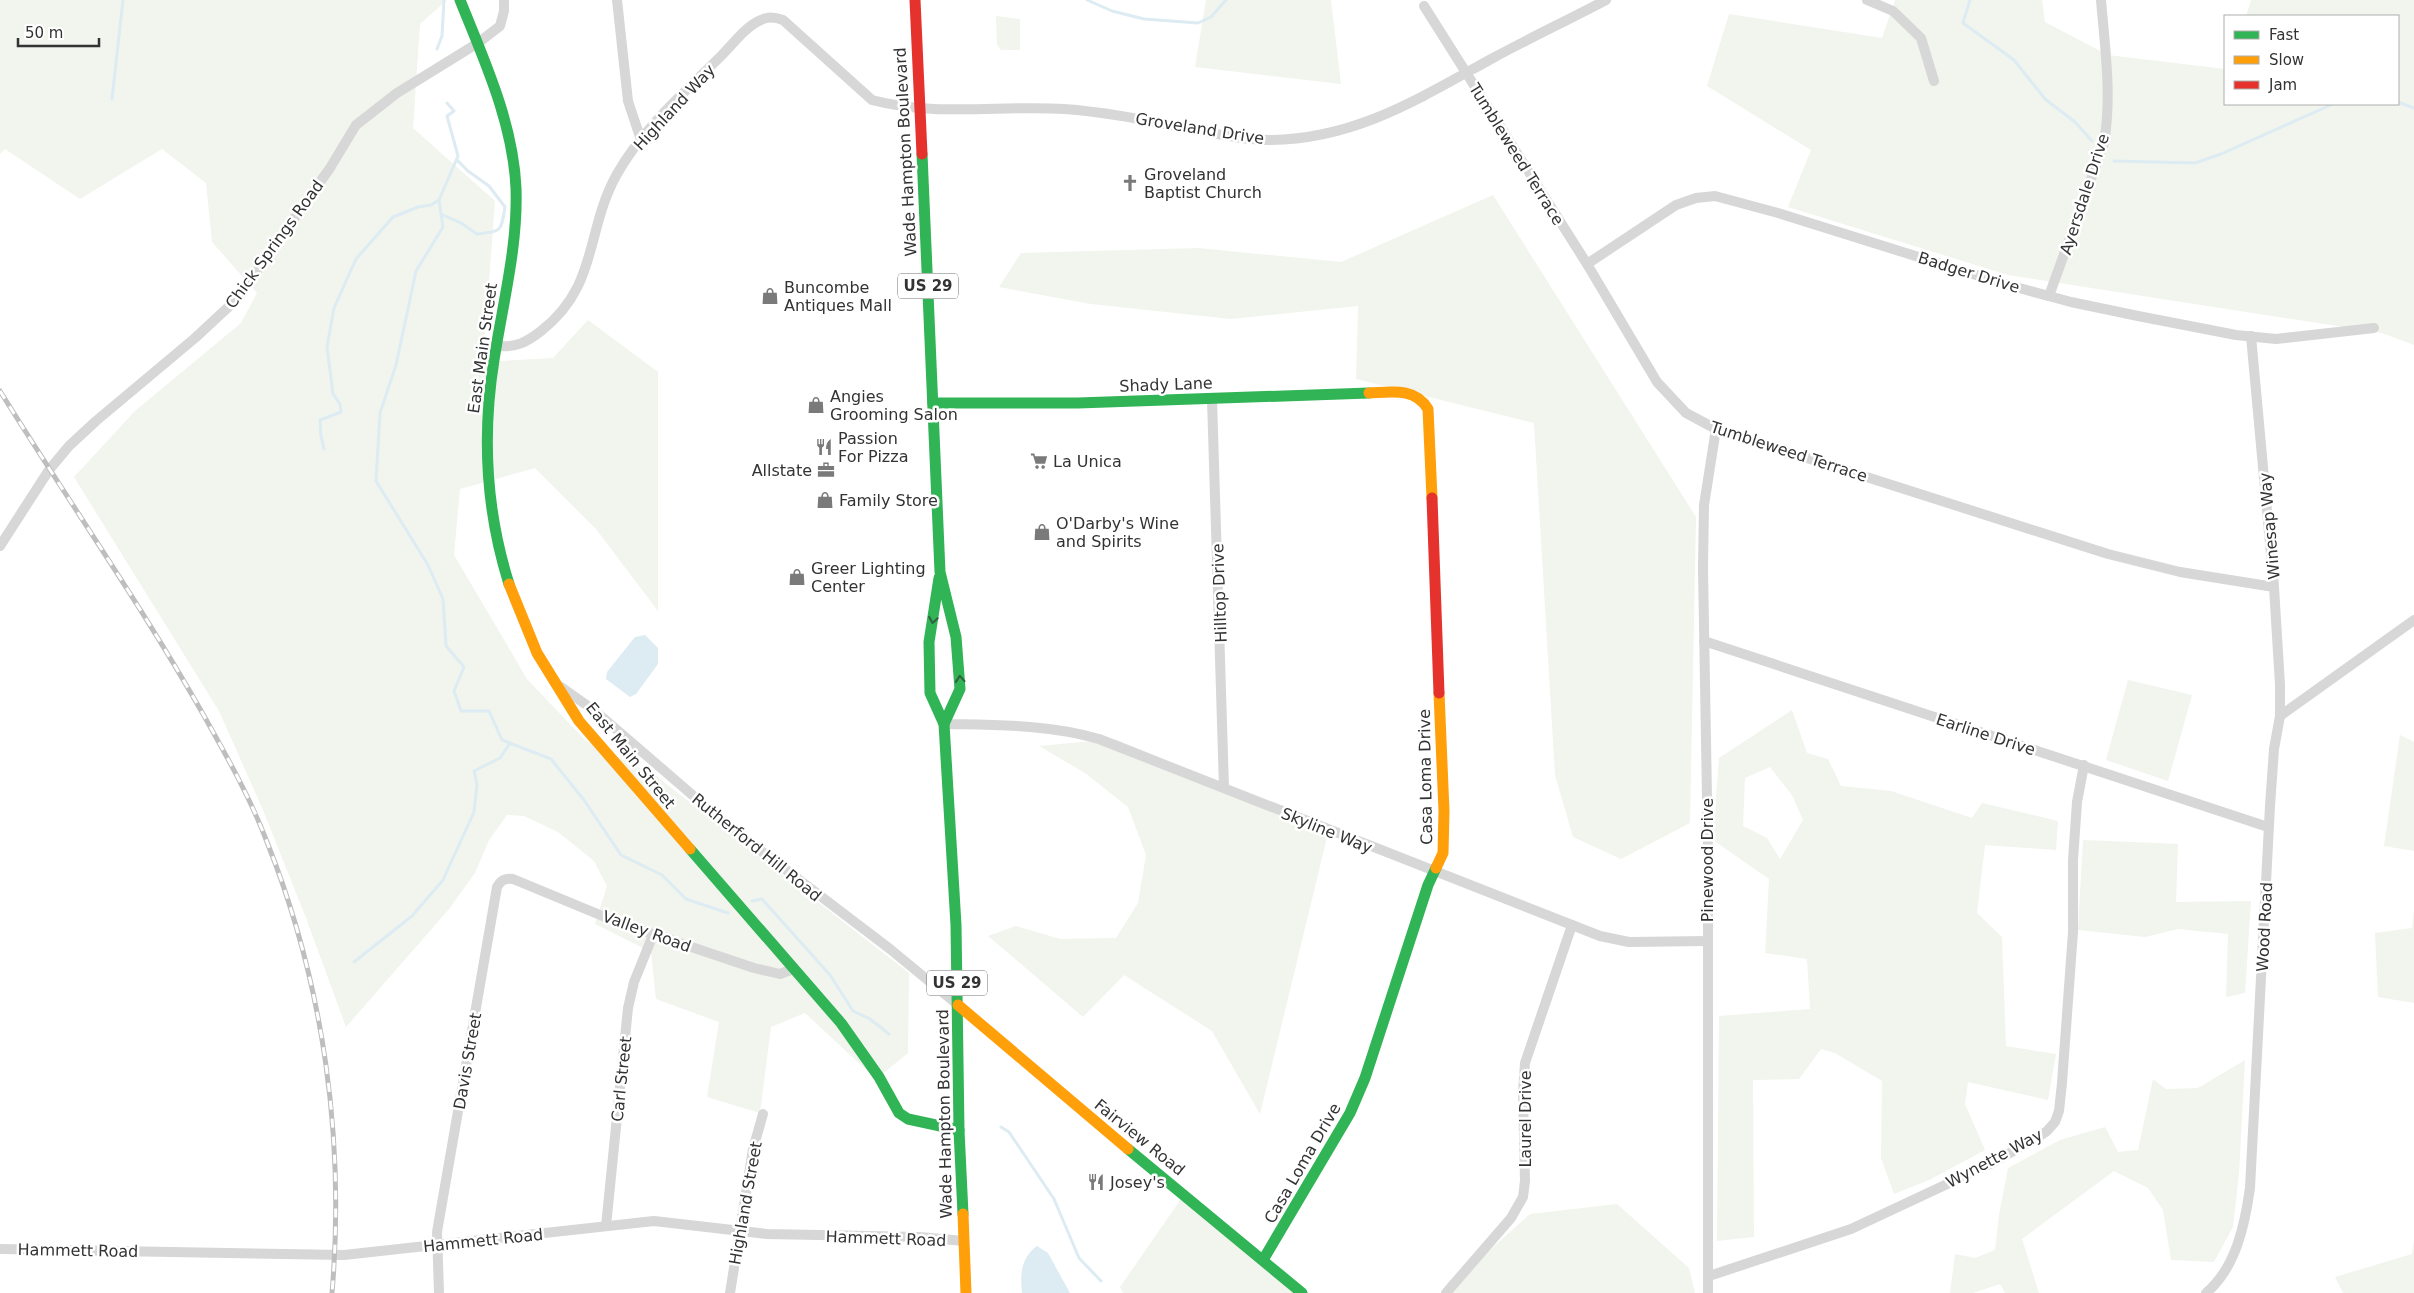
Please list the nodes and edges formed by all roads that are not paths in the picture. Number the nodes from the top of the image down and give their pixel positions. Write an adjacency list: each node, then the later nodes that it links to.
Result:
1 (460, 0): 9 (street, East Main Street)
2 (504, 0): 9 (street, Chick Springs Road)
3 (617, 0): 13 (street)
4 (915, 0): 12 (street, Wade Hampton Boulevard / US 29)
5 (1606, 0): 10 (street, Groveland Drive)
6 (1867, 0): 11 (street)
7 (2101, 0): 15 (street, Ayersdale Drive)
8 (1424, 6): 10 (street, Tumbleweed Terrace)
9 (478, 43): 18 (street, East Main Street); 23 (street, Chick Springs Road)
10 (1466, 72): 12 (street, Groveland Drive); 14 (street, Tumbleweed Terrace)
11 (1934, 81)
12 (920, 108): 13 (street, Highland Way); 21 (street, Wade Hampton Boulevard / US 29)
13 (641, 140): 18 (street, Highland Way)
14 (1587, 264): 15 (street, Badger Drive); 22 (street, Tumbleweed Terrace)
15 (2049, 296): 17 (street, Badger Drive)
16 (2374, 328): 17 (street, Badger Drive)
17 (2251, 336): 25 (street, Winesap Way)
18 (497, 346): 28 (street, East Main Street)
19 (1400, 392): 20 (street, Shady Lane); 34 (street, Casa Loma Drive)
20 (1212, 399): 21 (street, Shady Lane); 32 (street, Hilltop Drive)
21 (933, 403): 24 (street, Wade Hampton Boulevard / US 29)
22 (1716, 429): 25 (street, Tumbleweed Terrace); 27 (street, Pinewood Drive)
23 (0, 546)
24 (940, 572): 30 (street, Wade Hampton Boulevard / US 29, one-way to 30); 30 (street, Wade Hampton Boulevard / US 29, one-way to 24)
25 (2274, 587): 29 (street, Winesap Way)
26 (2414, 620): 29 (street)
27 (1704, 641): 31 (street, Earline Drive); 38 (street, Pinewood Drive)
28 (559, 686): 39 (street, East Main Street); 40 (street, Rutherford Hill Road)
29 (2280, 716): 33 (street, Wood Road)
30 (944, 724): 32 (street, Skyline Way); 40 (street, Wade Hampton Boulevard / US 29)
31 (2084, 766): 33 (street, Earline Drive); 49 (street, Wynette Way)
32 (1224, 788): 34 (street, Skyline Way)
33 (2268, 827): 56 (street, Wood Road)
34 (1434, 872): 36 (street, Skyline Way); 48 (street, Casa Loma Drive)
35 (504, 879): 37 (street, Valley Road); 46 (street, Davis Street)
36 (1572, 925): 38 (street, Skyline Way); 54 (street, Laurel Drive)
37 (653, 935): 39 (street, Valley Road); 43 (street, Carl Street)
38 (1707, 941): 49 (street, Pinewood Drive)
39 (793, 969): 42 (street, East Main Street)
40 (958, 1005): 42 (street, Wade Hampton Boulevard / US 29); 48 (street, Fairview Road)
41 (763, 1114): 44 (street, Highland Street)
42 (959, 1130): 45 (street, Wade Hampton Boulevard / US 29)
43 (606, 1226): 44 (street, Hammett Road); 46 (street, Hammett Road)
44 (739, 1231): 45 (street, Hammett Road); 51 (street, Highland Street)
45 (964, 1241): 52 (street, Wade Hampton Boulevard / US 29)
46 (437, 1246): 47 (street, Hammett Road); 50 (street, Davis Street)
47 (0, 1249)
48 (1263, 1260): 53 (street, Fairview Road)
49 (1709, 1276): 55 (street, Pinewood Drive)
50 (439, 1293)
51 (730, 1293)
52 (966, 1293)
53 (1302, 1293)
54 (1446, 1293)
55 (1708, 1293)
56 (2206, 1293)

